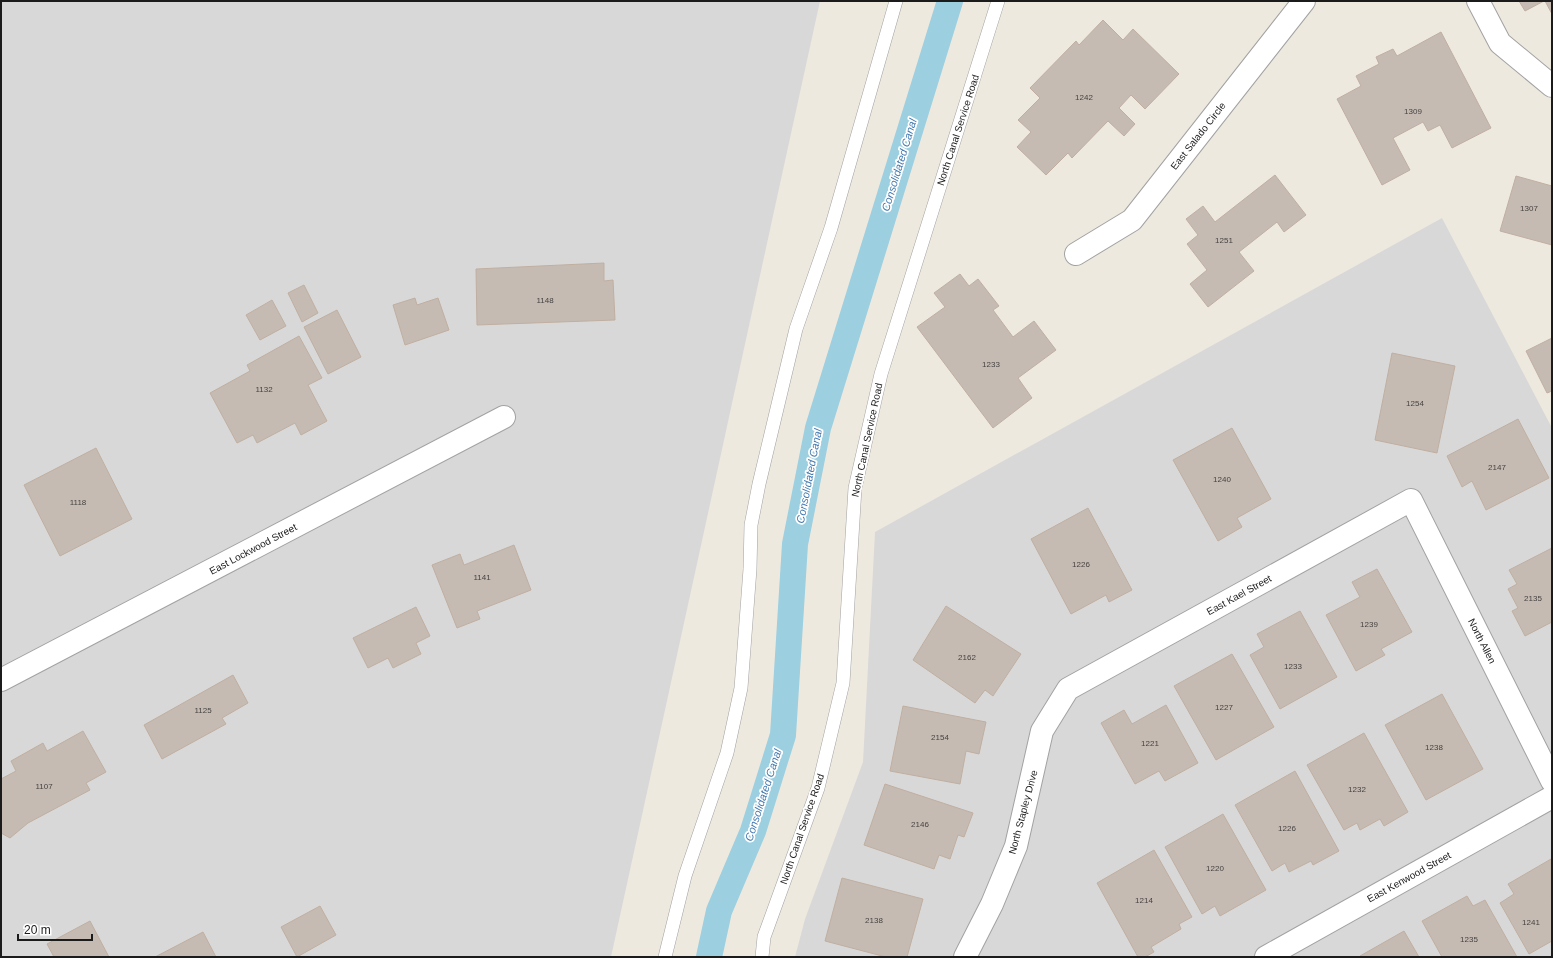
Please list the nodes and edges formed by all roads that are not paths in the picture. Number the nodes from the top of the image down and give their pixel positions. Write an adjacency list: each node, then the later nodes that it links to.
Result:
1 (896, 1): 13 (lane)
2 (998, 1): 14 (lane, North Canal Service Road)
3 (1304, 1): 6 (street, East Salado Circle)
4 (1478, 1): 5 (street)
5 (1552, 86)
6 (1076, 254)
7 (504, 417): 9 (street, East Lockwood Street)
8 (1411, 500): 10 (street, East Kael Street); 11 (street, North Allen)
9 (1, 680)
10 (1068, 689): 15 (street, North Stapley Drive)
11 (1552, 781)
12 (1552, 797): 16 (street, East Kenwood Street)
13 (665, 957)
14 (762, 957)
15 (965, 957)
16 (1266, 957)

